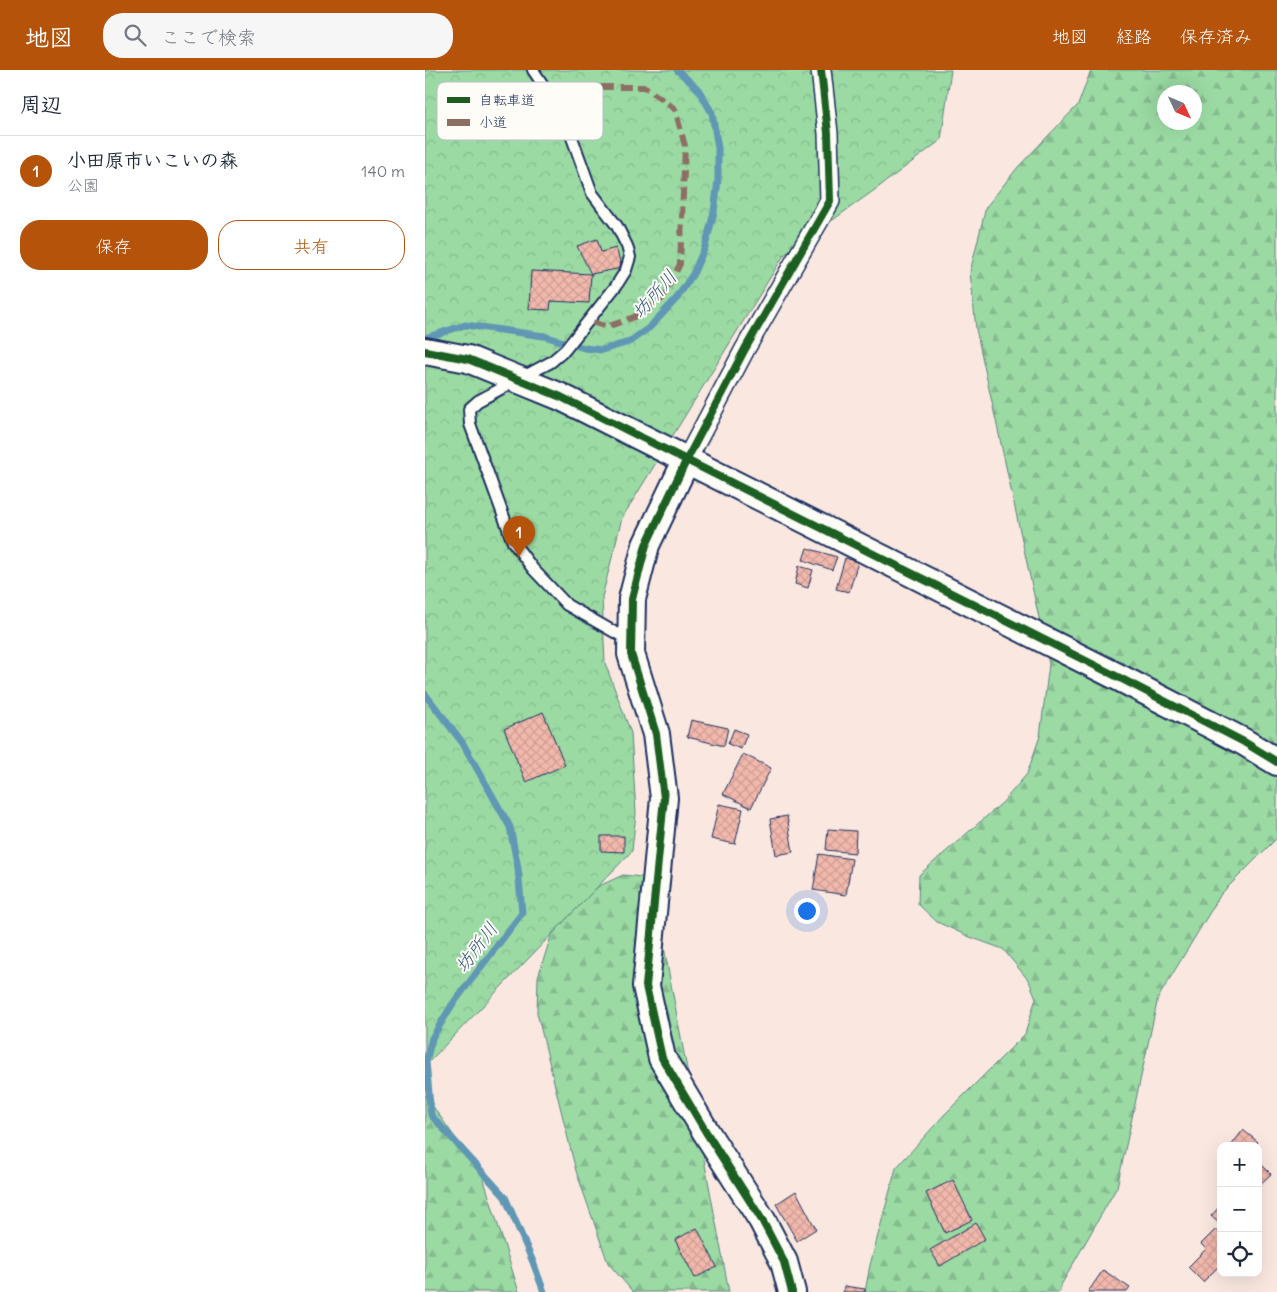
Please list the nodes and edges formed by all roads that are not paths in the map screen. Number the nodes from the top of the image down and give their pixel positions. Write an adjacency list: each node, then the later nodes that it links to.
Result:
1 (533, 70): 3 (lane)
2 (821, 70): 7 (street)
3 (541, 82)
4 (573, 140): 6 (lane)
5 (437, 353): 6 (street)
6 (517, 379): 7 (street); 8 (lane)
7 (686, 461): 8 (street); 9 (street)
8 (631, 641): 10 (street)
9 (1277, 762)
10 (792, 1292)

